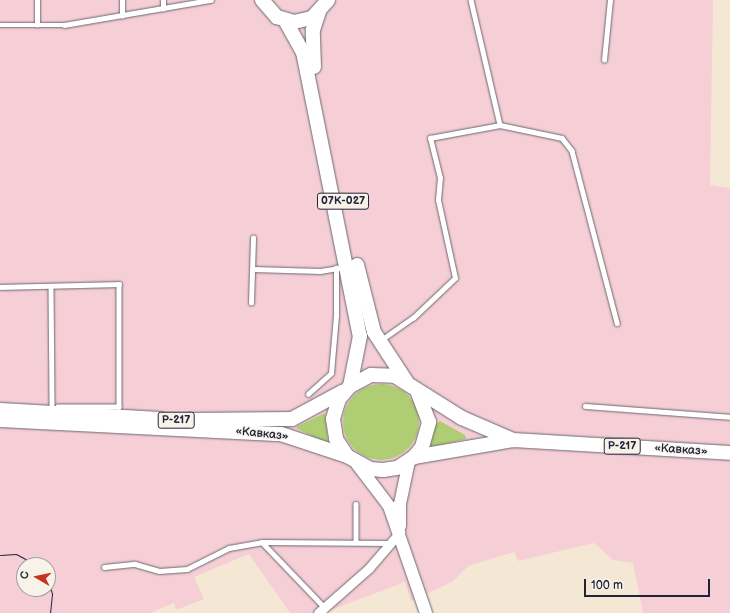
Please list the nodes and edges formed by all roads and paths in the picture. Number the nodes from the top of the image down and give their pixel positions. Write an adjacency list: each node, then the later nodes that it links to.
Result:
1 (37, 0): 14 (lane)
2 (122, 0): 11 (lane)
3 (163, 0): 9 (lane)
4 (212, 0): 9 (lane)
5 (262, 0): 12 (main road, 07К-027)
6 (328, 0): 10 (main road, 07К-027)
7 (471, 0): 16 (lane)
8 (610, 0): 15 (lane)
9 (163, 9): 11 (lane)
10 (319, 12): 12 (main road); 24 (main road, 07К-027)
11 (122, 16): 14 (lane)
12 (285, 20): 18 (main road, 07К-027)
13 (0, 25): 14 (lane)
14 (37, 25)
15 (604, 60)
16 (500, 125): 23 (lane); 24 (lane)
17 (253, 238): 19 (lane)
18 (342, 267): 19 (lane); 26 (main road, 07К-027); 27 (lane)
19 (253, 269): 22 (lane)
20 (52, 286): 21 (lane); 29 (lane); 29 (lane)
21 (0, 288)
22 (251, 302)
23 (617, 323)
24 (378, 342): 25 (main road, 07К-027)
25 (410, 384): 26 (main road, «Кавказ» / Р-217); 34 (main road, «Кавказ» / Р-217); 36 (main road)
26 (347, 388): 31 (main road, «Кавказ» / Р-217); 37 (main road)
27 (308, 394)
28 (0, 405): 29 (lane)
29 (52, 406)
30 (585, 406): 32 (lane)
31 (0, 410)
32 (730, 417)
33 (0, 420): 37 (main road, «Кавказ» / Р-217)
34 (513, 440): 35 (main road, «Кавказ» / Р-217); 36 (main road, «Кавказ» / Р-217)
35 (730, 453)
36 (411, 459): 37 (main road, «Кавказ» / Р-217); 39 (main road)
37 (352, 460): 39 (main road)
38 (356, 504): 41 (lane)
39 (400, 532): 42 (street); 45 (main road)
40 (262, 542): 41 (lane); 43 (lane); 44 (lane)
41 (356, 542): 42 (lane)
42 (390, 543): 44 (street)
43 (104, 567)
44 (322, 610)
45 (426, 613)

